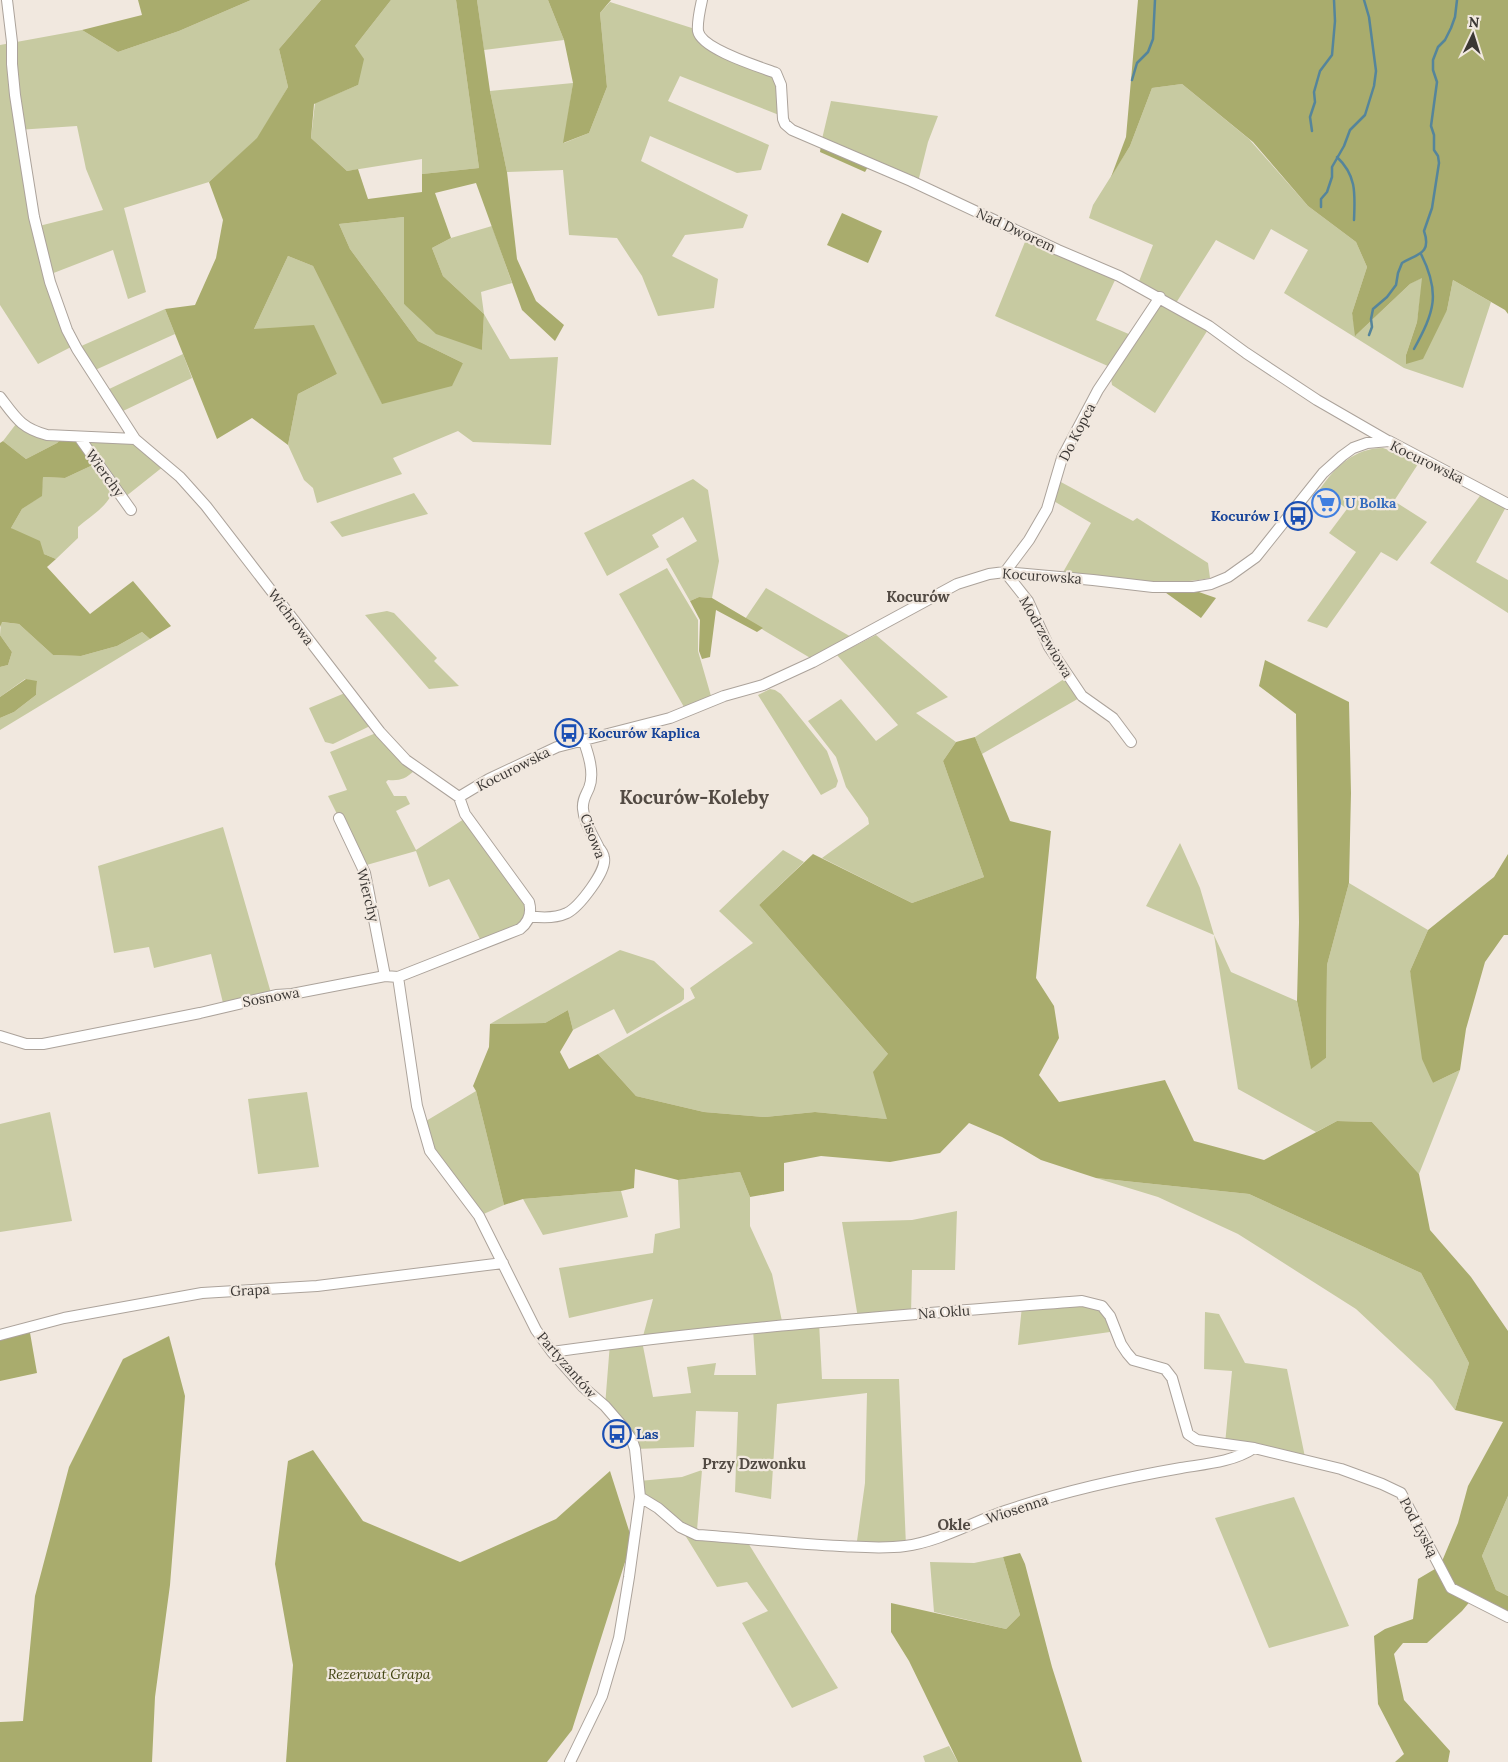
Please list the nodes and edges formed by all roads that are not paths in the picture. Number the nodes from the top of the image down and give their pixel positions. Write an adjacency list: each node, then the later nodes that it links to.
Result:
1 (7, 0): 6 (street, Wichrowa)
2 (702, 0): 3 (street, Nad Dworem)
3 (1160, 298): 7 (street, Nad Dworem); 10 (street, Do Kopca)
4 (0, 398): 5 (street)
5 (79, 437): 6 (street); 9 (street, Wierchy)
6 (135, 439): 13 (street, Wichrowa)
7 (1389, 441): 8 (street, Kocurowska); 10 (street, Kocurowska)
8 (1508, 504)
9 (131, 510)
10 (1005, 572): 11 (street, Kocurowska); 12 (street, Modrzewiowa)
11 (583, 739): 13 (street, Kocurowska); 15 (street, Cisowa)
12 (1131, 742)
13 (459, 797): 15 (street)
14 (339, 818): 16 (street, Wierchy)
15 (530, 916): 17 (street, Sosnowa)
16 (385, 976): 17 (street, Sosnowa); 18 (street, Sosnowa)
17 (398, 977): 19 (street, Partyzantów)
18 (0, 1036)
19 (503, 1263): 20 (street, Grapa); 21 (street, Partyzantów)
20 (0, 1334)
21 (552, 1352): 22 (street, Na Oklu); 23 (street, Partyzantów)
22 (1254, 1448): 23 (street, Wiosenna); 24 (street, Pod Łyską)
23 (640, 1497): 25 (street, Partyzantów)
24 (1508, 1617)
25 (570, 1762)

